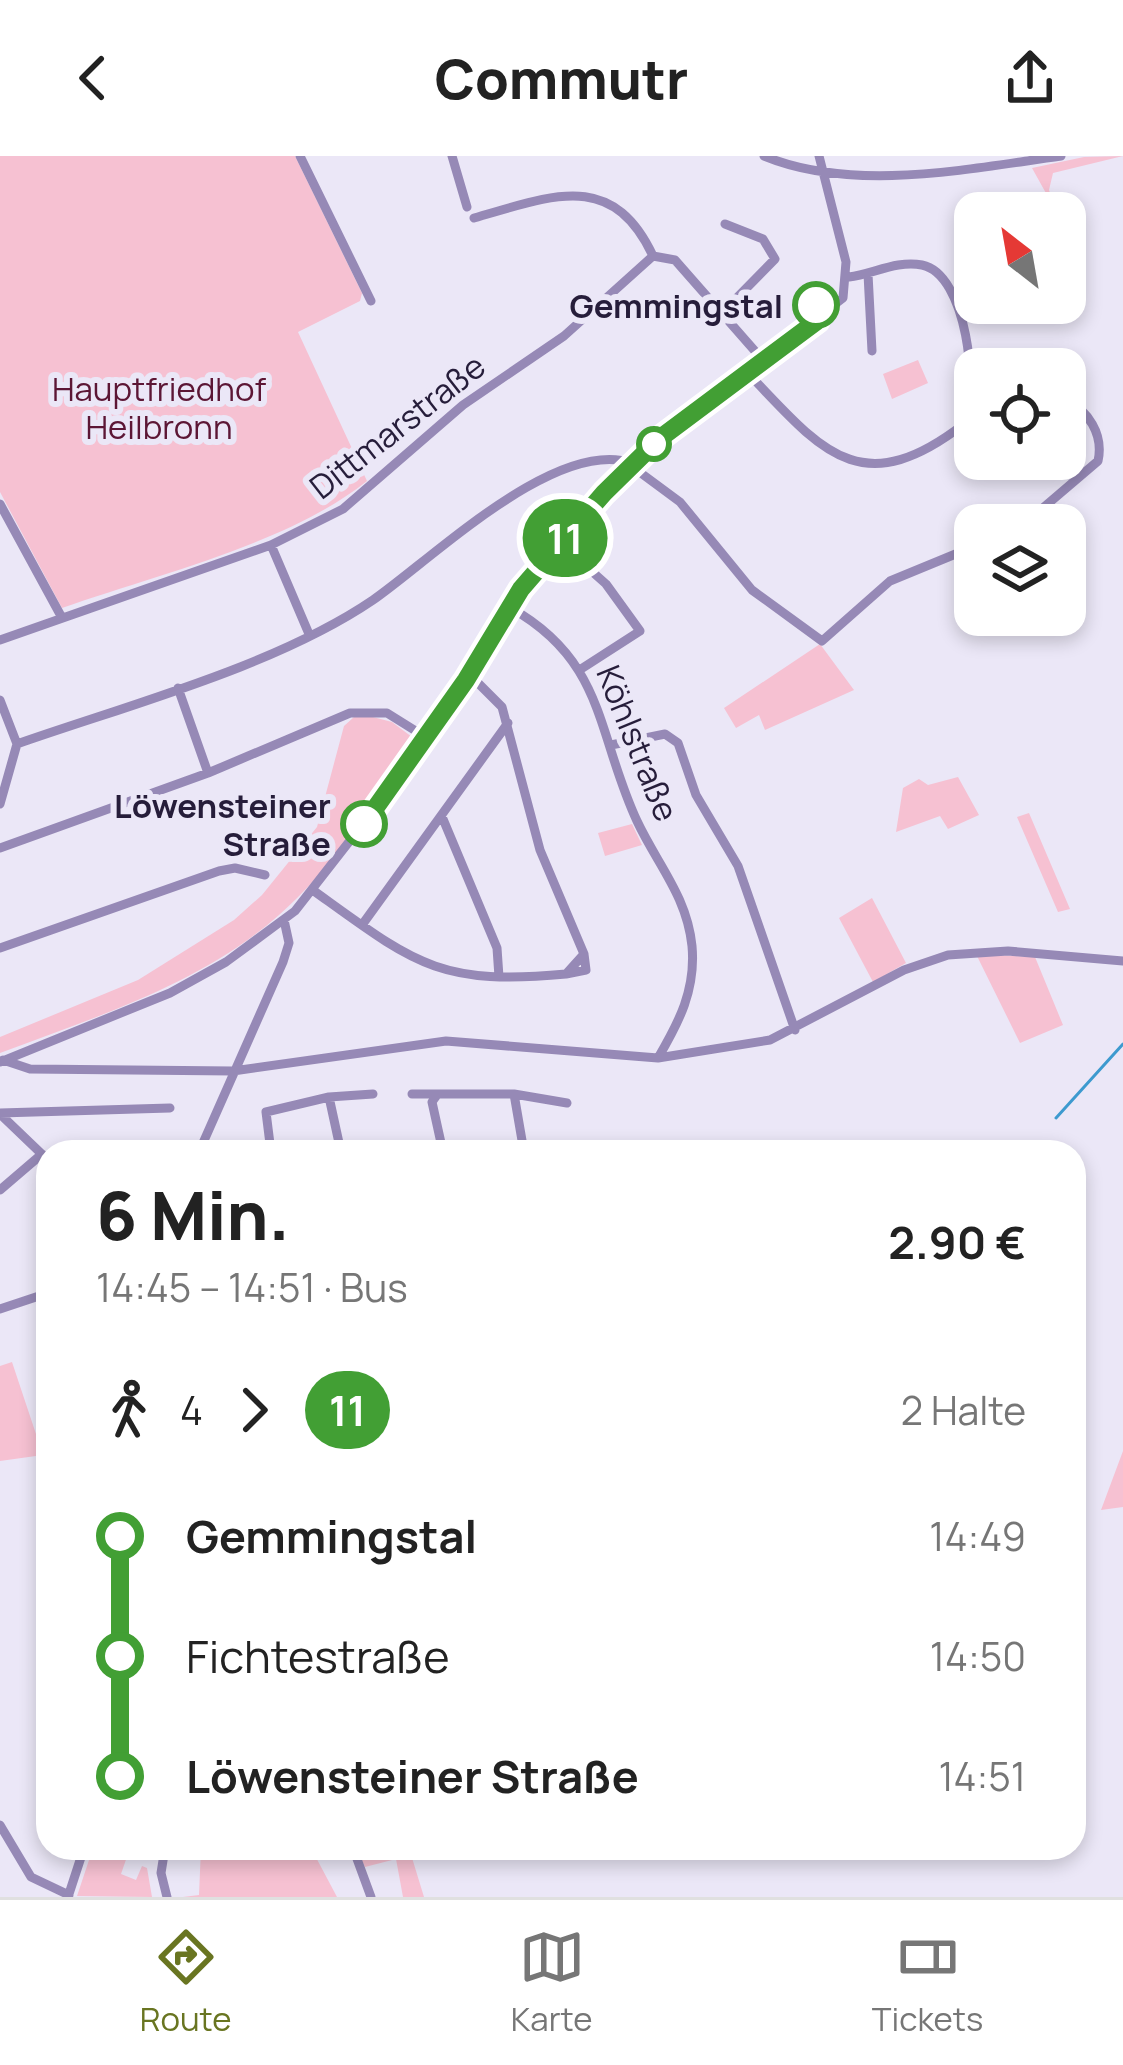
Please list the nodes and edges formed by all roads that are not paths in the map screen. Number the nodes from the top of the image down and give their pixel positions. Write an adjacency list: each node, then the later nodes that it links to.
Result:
1 (299, 156): 14 (street)
2 (452, 156): 8 (street)
3 (764, 156): 7 (street)
4 (819, 156): 7 (street)
5 (1061, 156): 6 (street)
6 (987, 160): 7 (street)
7 (823, 171): 13 (street)
8 (467, 207)
9 (473, 218): 11 (street)
10 (725, 224): 15 (street)
11 (653, 256): 15 (street); 28 (street, Dittmarstraße)
12 (868, 274): 13 (street); 16 (street); 17 (street)
13 (849, 277): 18 (street)
14 (371, 301)
15 (722, 313): 18 (street)
16 (965, 348)
17 (872, 351)
18 (762, 359): 19 (street)
19 (746, 371): 21 (street); 22 (street)
20 (1086, 419): 23 (street)
21 (954, 432)
22 (631, 464): 27 (street); 29 (street); 32 (street)
23 (1086, 471)
24 (1076, 480): 26 (street)
25 (0, 504): 31 (street)
26 (1048, 504)
27 (560, 543): 30 (street); 34 (street)
28 (271, 545): 31 (street, Dittmarstraße); 32 (street)
29 (954, 554)
30 (509, 607): 34 (street, Köhlstraße); 35 (street)
31 (61, 616): 33 (street, Dittmarstraße)
32 (309, 634): 36 (street)
33 (0, 640)
34 (580, 669): 41 (street, Köhlstraße)
35 (470, 675): 38 (street); 39 (street)
36 (178, 688): 40 (street); 42 (street)
37 (0, 700): 40 (street)
38 (508, 724): 44 (street); 52 (street)
39 (427, 738): 42 (street); 47 (street)
40 (17, 743): 43 (street)
41 (611, 745): 53 (street); 54 (street, Köhlstraße)
42 (208, 773): 45 (street)
43 (0, 804)
44 (442, 819): 49 (street); 52 (street)
45 (0, 848)
46 (265, 875): 50 (street)
47 (314, 891): 48 (street); 49 (street)
48 (284, 920): 55 (street); 56 (street)
49 (362, 925): 52 (street)
50 (0, 948)
51 (1123, 962): 53 (street)
52 (499, 977)
53 (795, 1030): 54 (street)
54 (658, 1058): 56 (street)
55 (2, 1061): 56 (street)
56 (233, 1072): 65 (street)
57 (373, 1094): 61 (street)
58 (412, 1094): 60 (street)
59 (514, 1094): 60 (street); 62 (street); 69 (street)
60 (437, 1095): 68 (street)
61 (329, 1097): 66 (street); 67 (street)
62 (567, 1103)
63 (170, 1108): 64 (street)
64 (0, 1114): 70 (street)
65 (204, 1140)
66 (269, 1140)
67 (338, 1140)
68 (440, 1140)
69 (522, 1140)
70 (36, 1148)
71 (36, 1164): 72 (street)
72 (0, 1190)
73 (36, 1297): 74 (street)
74 (0, 1309)
75 (0, 1826): 79 (street)
76 (80, 1860): 79 (street)
77 (163, 1860): 80 (street)
78 (357, 1860): 81 (street)
79 (68, 1896)
80 (167, 1897)
81 (371, 1897)

